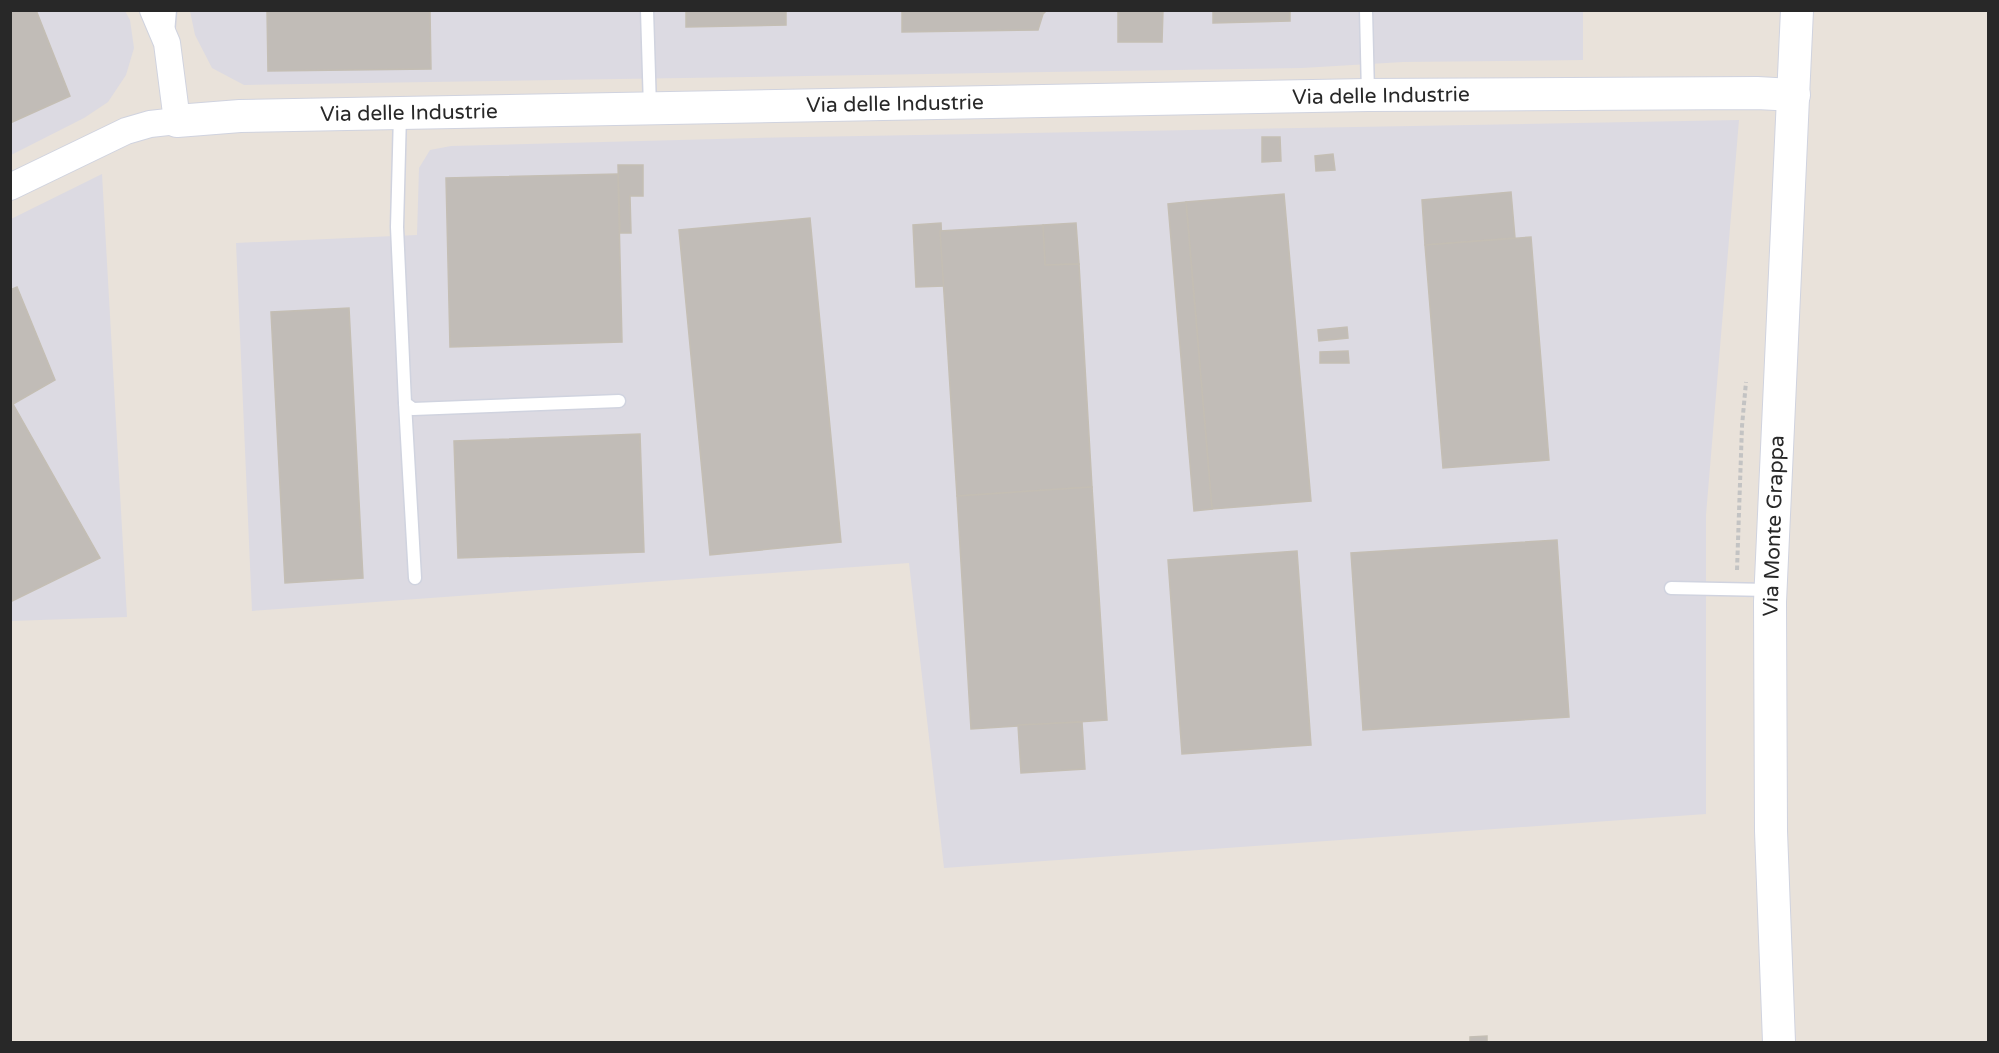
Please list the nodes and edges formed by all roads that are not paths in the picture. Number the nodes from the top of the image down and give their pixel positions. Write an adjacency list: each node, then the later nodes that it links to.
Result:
1 (153, 10): 6 (street)
2 (170, 10): 6 (lane)
3 (647, 10): 9 (lane)
4 (1366, 10): 8 (lane)
5 (1797, 10): 7 (street, Via Monte Grappa)
6 (167, 43): 11 (street)
7 (1794, 95): 8 (street, Via delle Industrie); 17 (street, Via Monte Grappa)
8 (1368, 96): 9 (street, Via delle Industrie)
9 (650, 109): 10 (street, Via delle Industrie)
10 (400, 113): 11 (street, Via delle Industrie); 14 (lane)
11 (177, 121): 12 (street, Via delle Industrie)
12 (10, 187)
13 (619, 401): 14 (lane)
14 (405, 403): 15 (lane)
15 (416, 578)
16 (1671, 588): 17 (lane)
17 (1771, 590): 18 (street, Via Monte Grappa)
18 (1779, 1042)

